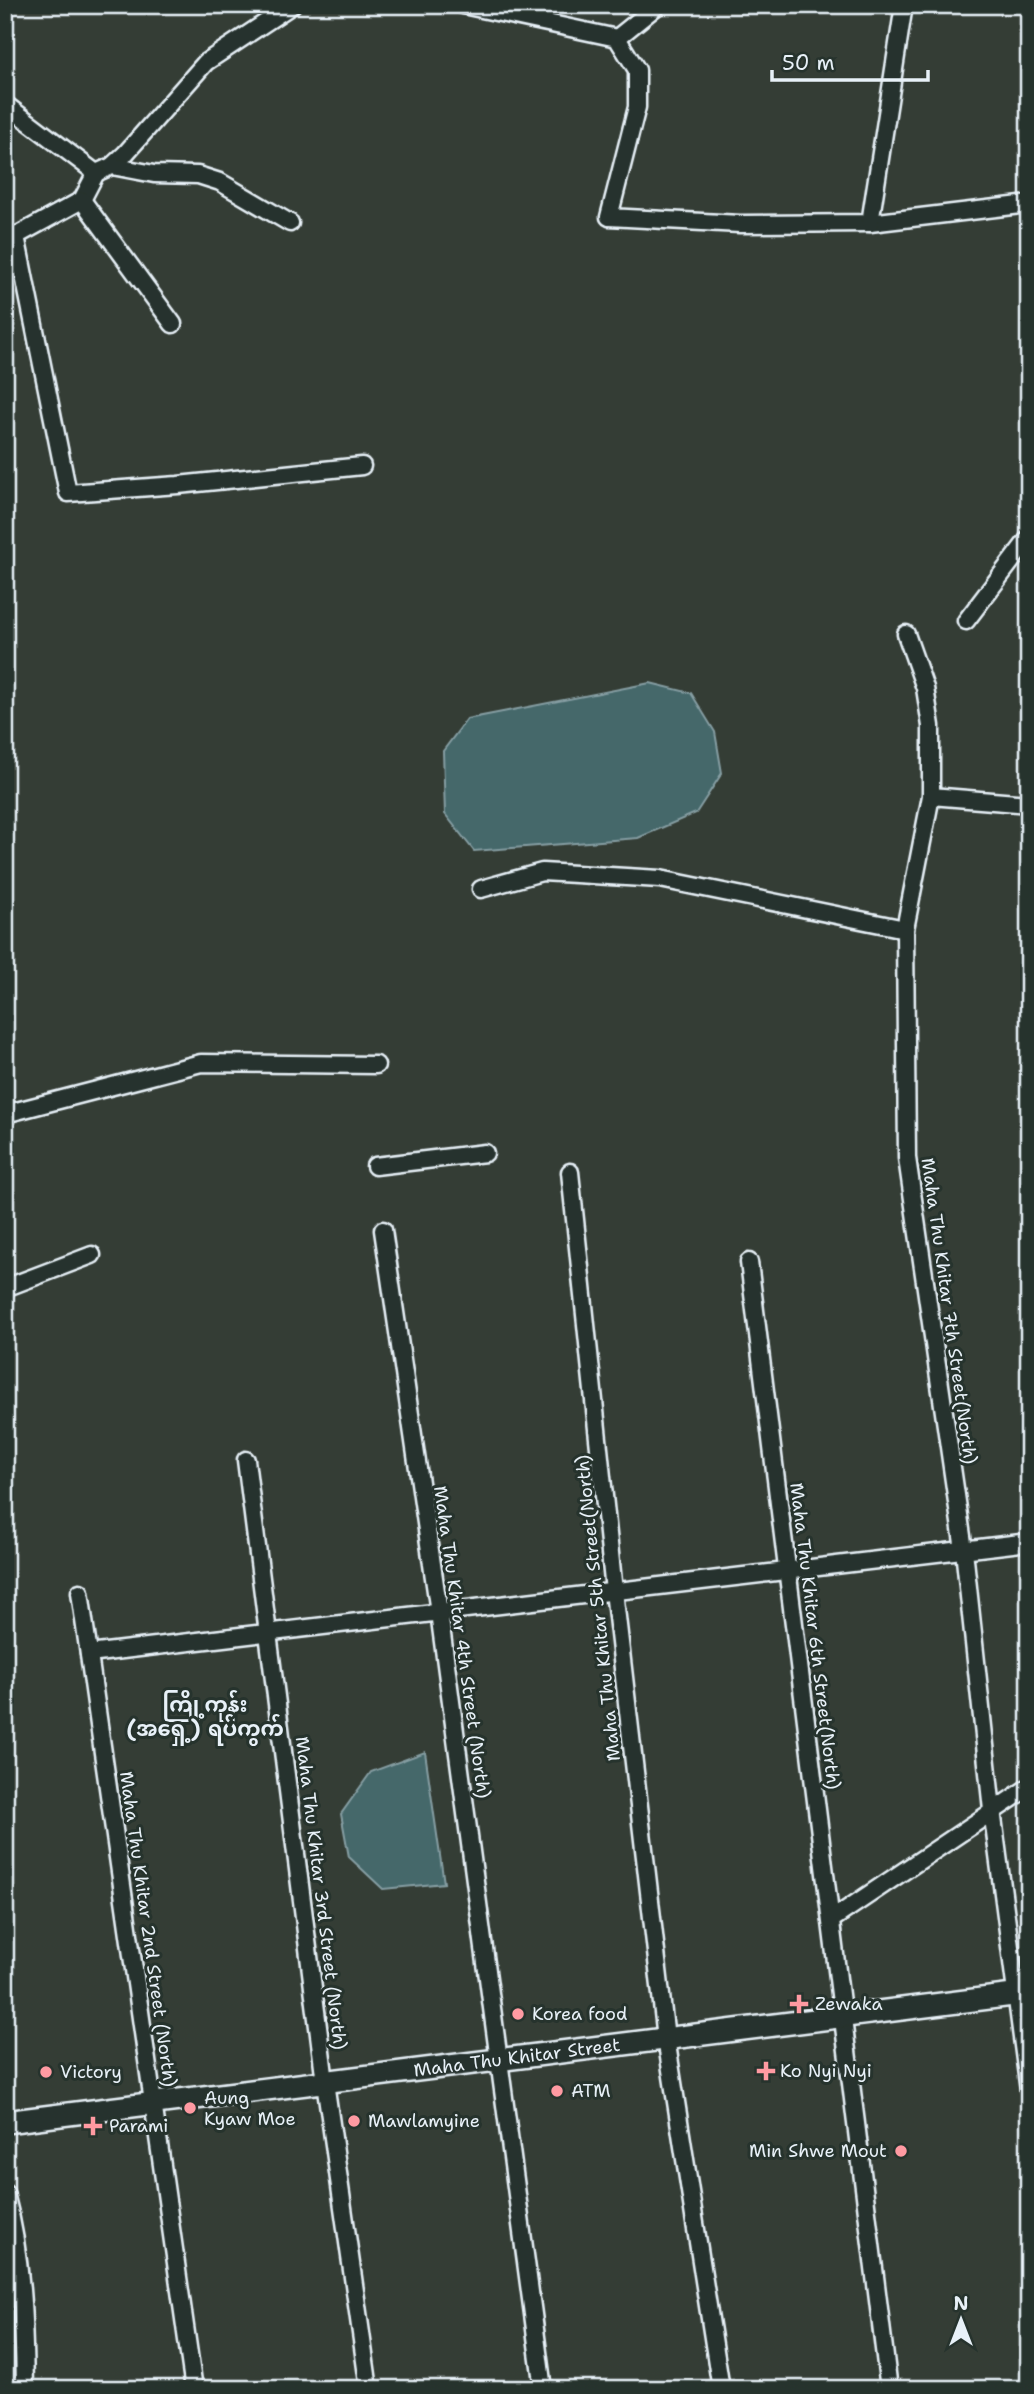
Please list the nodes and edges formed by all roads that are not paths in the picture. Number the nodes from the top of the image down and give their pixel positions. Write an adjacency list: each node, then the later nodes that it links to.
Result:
1 (292, 5): 7 (street)
2 (463, 5): 5 (street)
3 (658, 5): 5 (street)
4 (904, 5): 12 (street)
5 (617, 38): 12 (street)
6 (5, 104): 8 (street)
7 (112, 166): 8 (street); 11 (street)
8 (96, 173): 9 (street)
9 (82, 200): 13 (street); 14 (street)
10 (1029, 204): 12 (street)
11 (290, 223)
12 (870, 223)
13 (173, 324)
14 (362, 466)
15 (1029, 538): 16 (street)
16 (967, 621)
17 (906, 634): 18 (street, Maha Thu Khitar 7th Street(North))
18 (931, 796): 19 (street); 21 (street, Maha Thu Khitar 7th Street(North))
19 (1029, 804)
20 (481, 889): 21 (street)
21 (905, 929): 33 (street, Maha Thu Khitar 7th Street(North))
22 (376, 1065): 23 (street)
23 (5, 1114)
24 (485, 1153): 25 (street)
25 (374, 1166)
26 (570, 1172): 35 (street, Maha Thu Khitar 5th Street(North))
27 (383, 1230): 37 (street, Maha Thu Khitar 4th Street (North))
28 (92, 1255): 30 (street)
29 (749, 1262): 34 (street, Maha Thu Khitar 6th Street(North))
30 (5, 1287)
31 (246, 1460): 38 (street, Maha Thu Khitar 3rd Street (North))
32 (1029, 1542): 33 (street)
33 (964, 1550): 34 (street); 41 (street, Maha Thu Khitar 7th Street(North))
34 (787, 1571): 35 (street); 42 (street, Maha Thu Khitar 6th Street(North))
35 (614, 1591): 37 (street); 45 (street, Maha Thu Khitar 5th Street(North))
36 (80, 1592): 39 (street, Maha Thu Khitar 2nd Street (North))
37 (439, 1612): 38 (street); 46 (street, Maha Thu Khitar 4th Street (North))
38 (269, 1632): 39 (street); 47 (street, Maha Thu Khitar 3rd Street (North))
39 (89, 1654): 49 (street, Maha Thu Khitar 2nd Street (North))
40 (1029, 1787): 41 (street)
41 (992, 1810): 42 (street); 43 (street, Maha Thu Khitar 7th Street(North))
42 (831, 1920): 44 (street, Maha Thu Khitar 6th Street(North))
43 (1022, 1994): 44 (street, Maha Thu Khitar Street); 48 (street, Maha Thu Khitar 7th Street(North))
44 (842, 2015): 45 (street, Maha Thu Khitar Street); 57 (street, Maha Thu Khitar 6th Street(North))
45 (666, 2038): 46 (street, Maha Thu Khitar Street); 56 (street, Maha Thu Khitar 5th Street(North))
46 (498, 2060): 47 (street, Maha Thu Khitar Street); 55 (street, Maha Thu Khitar 4th Street (North))
47 (325, 2082): 49 (street, Maha Thu Khitar Street); 54 (street, Maha Thu Khitar 3rd Street (North))
48 (1029, 2091)
49 (153, 2104): 50 (street, Maha Thu Khitar Street); 53 (street, Maha Thu Khitar 2nd Street (North))
50 (5, 2122)
51 (5, 2193): 52 (street)
52 (25, 2389)
53 (194, 2389)
54 (369, 2389)
55 (544, 2389)
56 (721, 2389)
57 (889, 2389)

